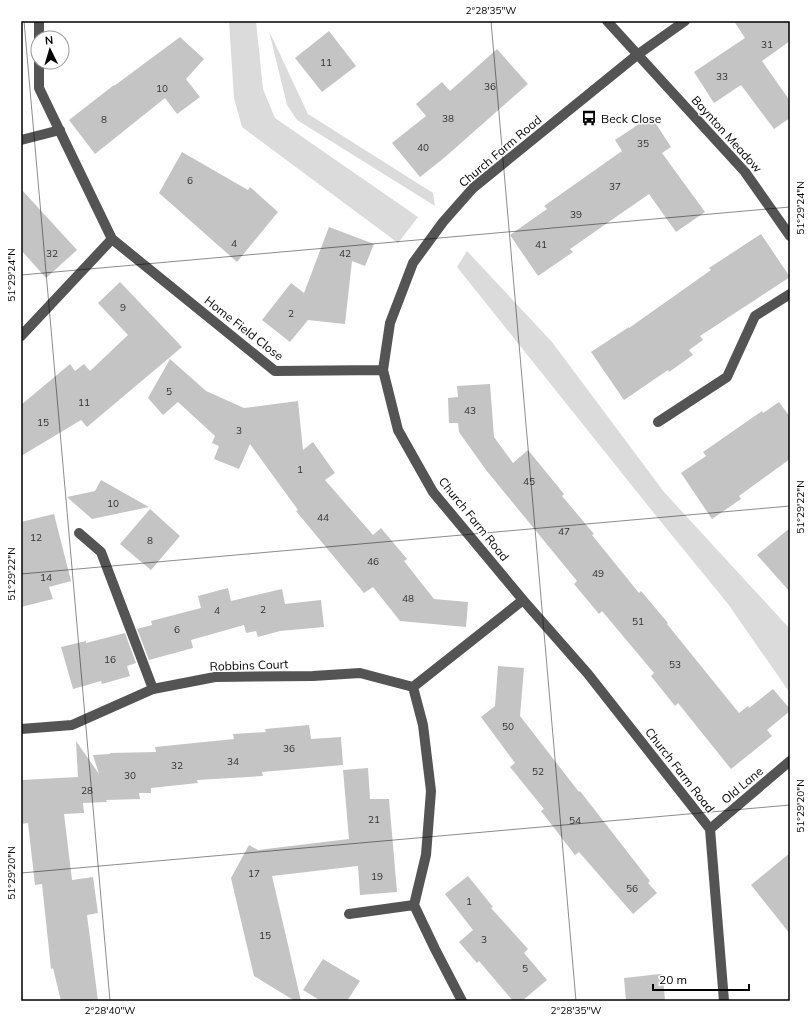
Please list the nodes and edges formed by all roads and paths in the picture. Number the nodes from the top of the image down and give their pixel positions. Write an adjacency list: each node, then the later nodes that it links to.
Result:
1 (607, 21): 3 (street)
2 (685, 21): 3 (street, Church Farm Road)
3 (637, 55): 7 (street, Baynton Meadow); 11 (street, Church Farm Road)
4 (39, 70): 5 (street, Home Field Close)
5 (60, 130): 6 (street); 8 (street, Home Field Close)
6 (21, 140)
7 (790, 236)
8 (112, 239): 10 (street); 11 (street, Home Field Close)
9 (790, 294): 12 (street)
10 (21, 336)
11 (383, 370): 14 (street, Church Farm Road)
12 (658, 422)
13 (79, 533): 16 (street)
14 (523, 600): 15 (street); 19 (street, Church Farm Road)
15 (413, 687): 16 (street, Robbins Court); 20 (street)
16 (153, 689): 17 (street, Robbins Court)
17 (21, 729)
18 (790, 761): 19 (street, Old Lane)
19 (710, 829): 23 (street, Church Farm Road)
20 (414, 904): 21 (street); 22 (street)
21 (349, 914)
22 (462, 1001)
23 (724, 1001)

